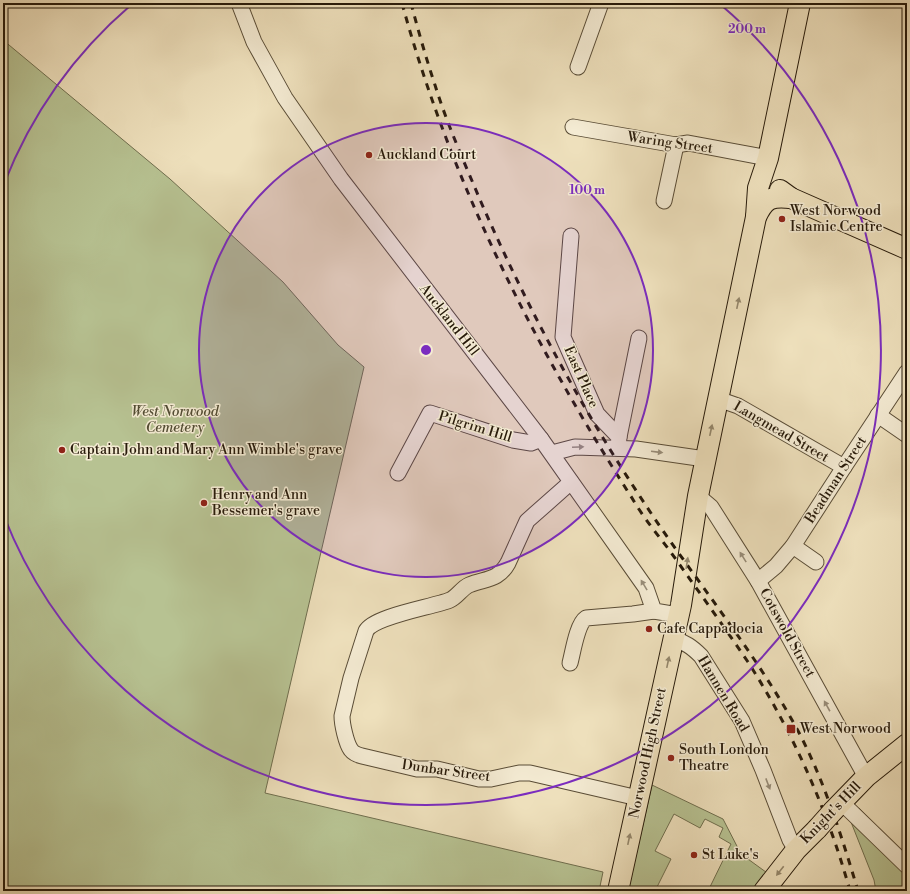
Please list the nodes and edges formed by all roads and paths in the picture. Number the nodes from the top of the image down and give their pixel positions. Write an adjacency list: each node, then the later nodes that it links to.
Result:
1 (239, 3): 18 (street, Auckland Hill)
2 (601, 3): 4 (street)
3 (800, 3): 7 (main road)
4 (578, 67)
5 (573, 127): 6 (street, Waring Street)
6 (676, 145): 7 (street, Waring Street); 9 (street)
7 (768, 158): 8 (main road); 10 (main road)
8 (791, 198): 10 (main road); 12 (main road)
9 (664, 201)
10 (756, 217): 15 (main road, Norwood High Street, one-way to 10)
11 (571, 236): 19 (street, East Place)
12 (907, 249)
13 (640, 338): 19 (street)
14 (907, 372): 16 (street, Beadman Street)
15 (718, 398): 21 (main road, Norwood High Street, one-way to 15); 22 (street, Langmead Street)
16 (878, 415): 17 (street); 22 (street, Beadman Street)
17 (907, 435)
18 (541, 439): 20 (street, Auckland Hill); 23 (street, Pilgrim Hill)
19 (618, 443): 20 (street, one-way to 19); 21 (street, one-way to 21)
20 (552, 454): 24 (street, Auckland Hill)
21 (705, 459): 25 (main road, Norwood High Street)
22 (844, 467): 26 (street, Beadman Street)
23 (398, 473)
24 (572, 482): 29 (street, Auckland Hill, one-way to 24); 35 (street, Dunbar Street)
25 (698, 496): 28 (street, Cotswold Street, one-way to 25); 30 (main road, Norwood High Street, one-way to 25)
26 (793, 546): 27 (street); 28 (street, Beadman Street)
27 (816, 562)
28 (758, 580): 34 (street, Cotswold Street, one-way to 28)
29 (654, 611): 30 (street); 32 (street)
30 (678, 615): 31 (main road, Norwood High Street)
31 (673, 639): 35 (main road, Norwood High Street, one-way to 31); 37 (street, Hannen Road, one-way to 37)
32 (570, 663)
33 (907, 744): 34 (main road, Knight's Hill)
34 (866, 777): 36 (main road, Knight's Hill)
35 (638, 798): 39 (main road, Norwood High Street, one-way to 35)
36 (838, 806): 37 (main road, Knight's Hill, bridge); 38 (street)
37 (796, 850): 40 (main road, Knight's Hill, one-way to 40)
38 (907, 866)
39 (618, 891)
40 (764, 891)

